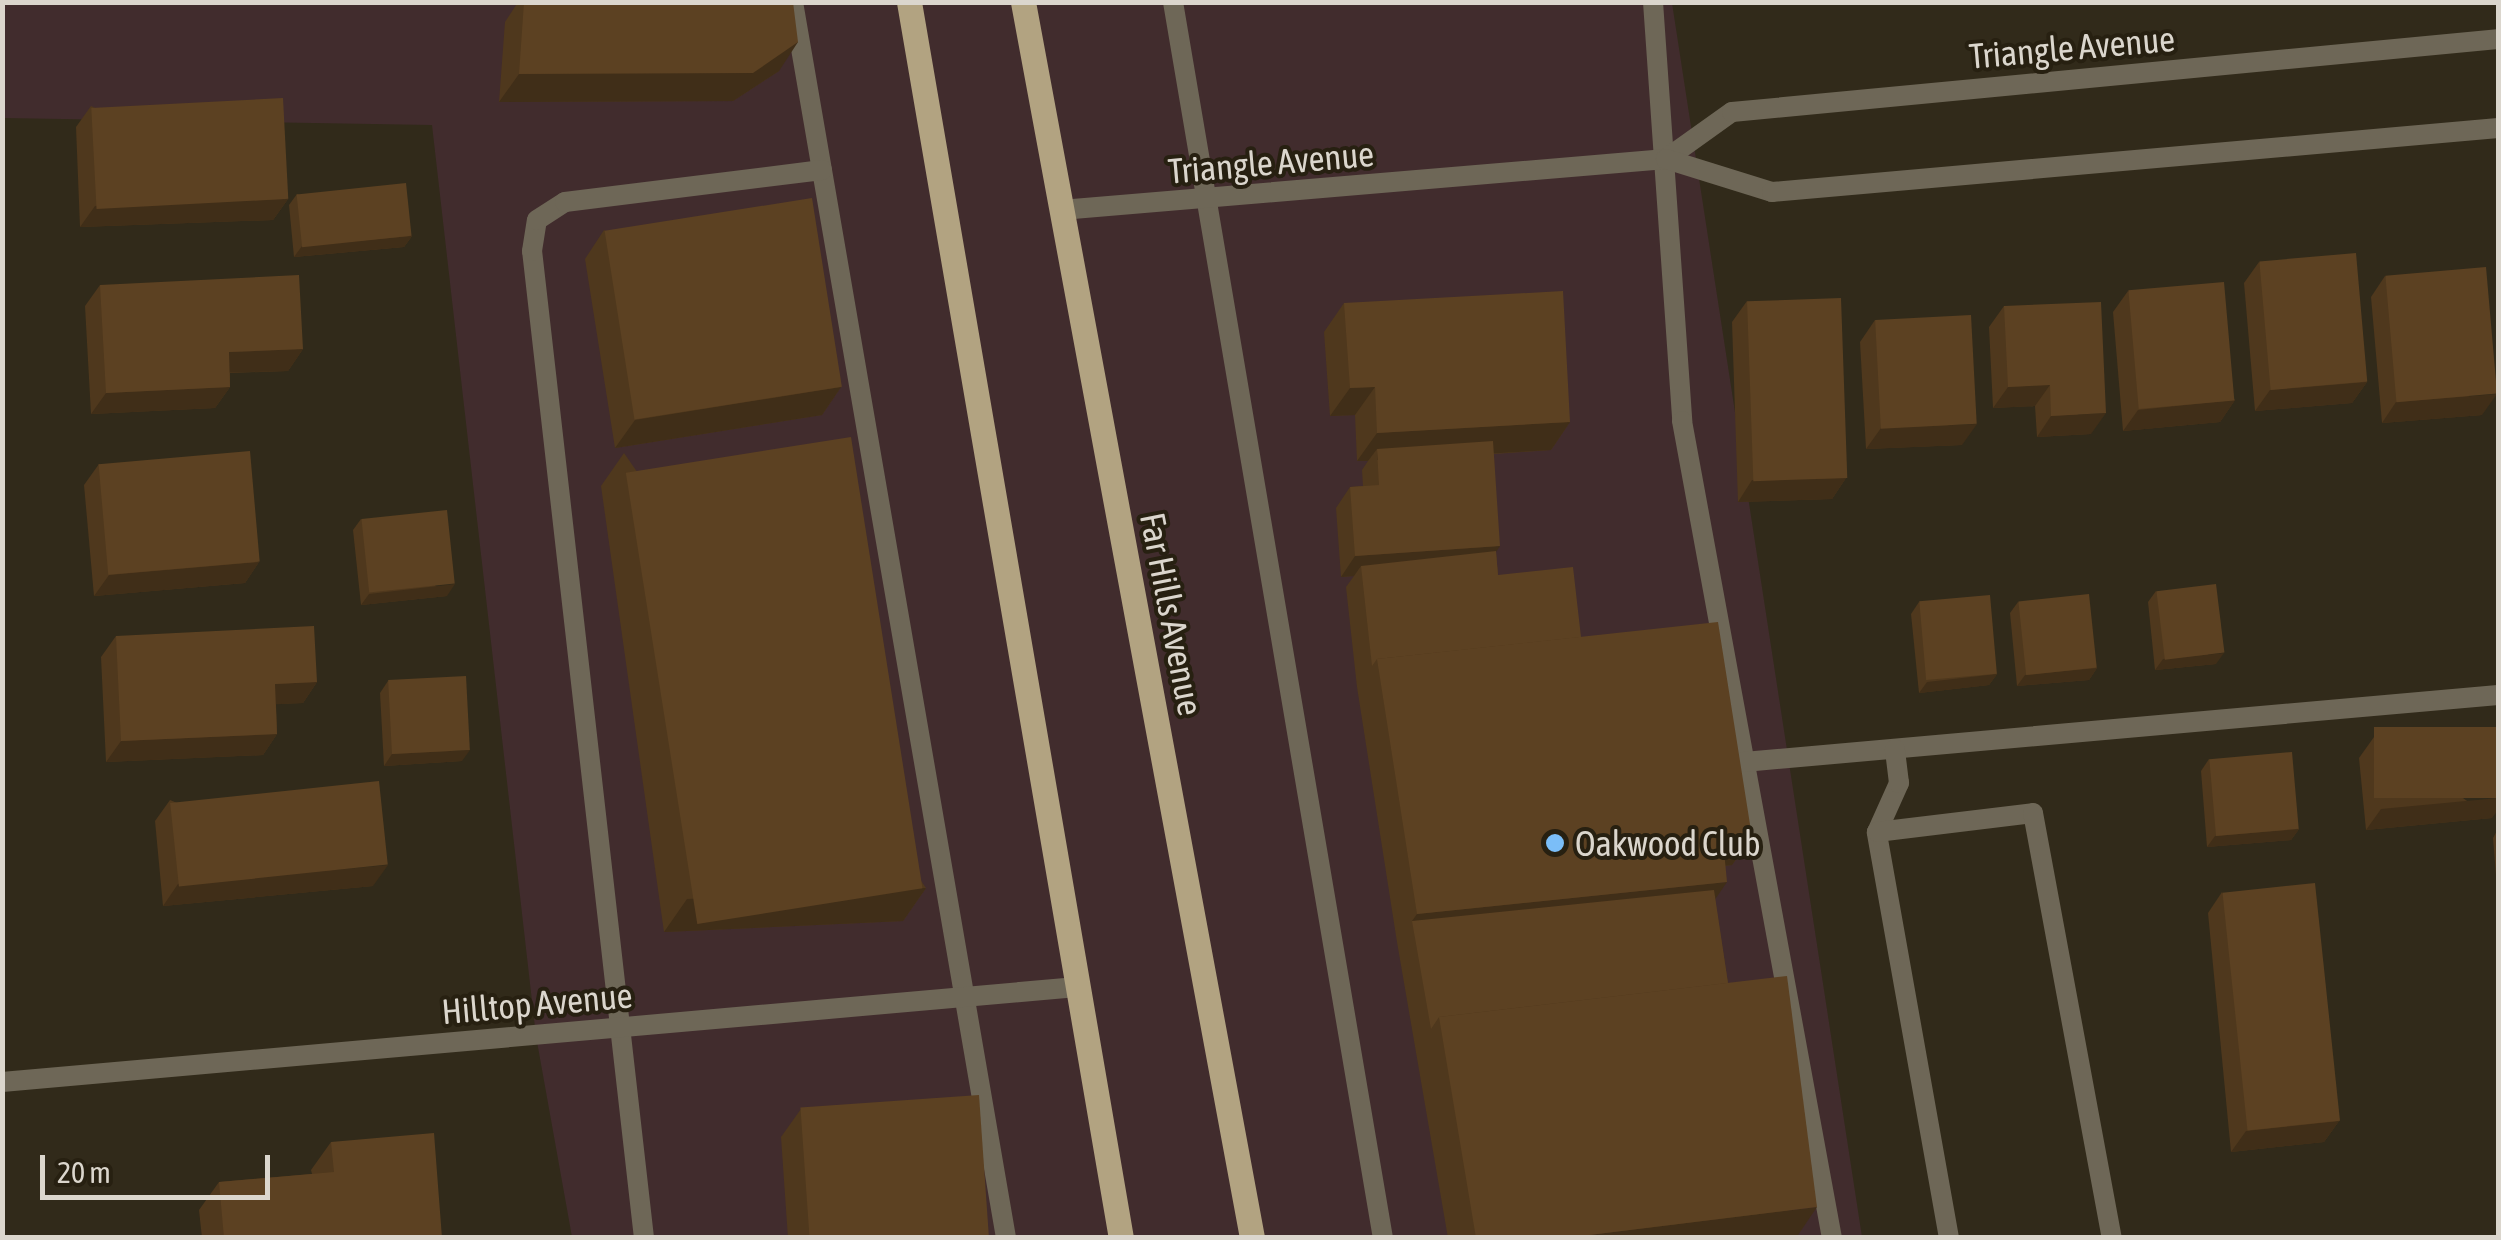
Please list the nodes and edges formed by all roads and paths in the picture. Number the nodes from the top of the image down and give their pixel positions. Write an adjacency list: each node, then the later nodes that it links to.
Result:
1 (793, 2): 9 (street)
2 (908, 2): 16 (main road)
3 (1022, 2): 11 (main road, Far Hills Avenue)
4 (1174, 2): 10 (street)
5 (1653, 2): 8 (street)
6 (2498, 40): 8 (street, Triangle Avenue)
7 (2498, 128): 8 (street, Triangle Avenue)
8 (1666, 159): 10 (street, Triangle Avenue); 14 (street)
9 (822, 170): 17 (street); 18 (street)
10 (1211, 201): 11 (street, Triangle Avenue); 24 (street)
11 (1061, 210): 23 (main road, Far Hills Avenue)
12 (2498, 695): 13 (street)
13 (1895, 748): 14 (street); 15 (street)
14 (1744, 762): 25 (street)
15 (1877, 832): 26 (street); 27 (street)
16 (1077, 987): 17 (street, Hilltop Avenue); 22 (main road)
17 (966, 1000): 18 (street, Hilltop Avenue); 21 (street)
18 (621, 1029): 19 (street, Hilltop Avenue); 20 (street)
19 (2, 1082)
20 (644, 1238)
21 (1006, 1238)
22 (1121, 1238)
23 (1252, 1238)
24 (1384, 1238)
25 (1832, 1238)
26 (1948, 1238)
27 (2112, 1238)

